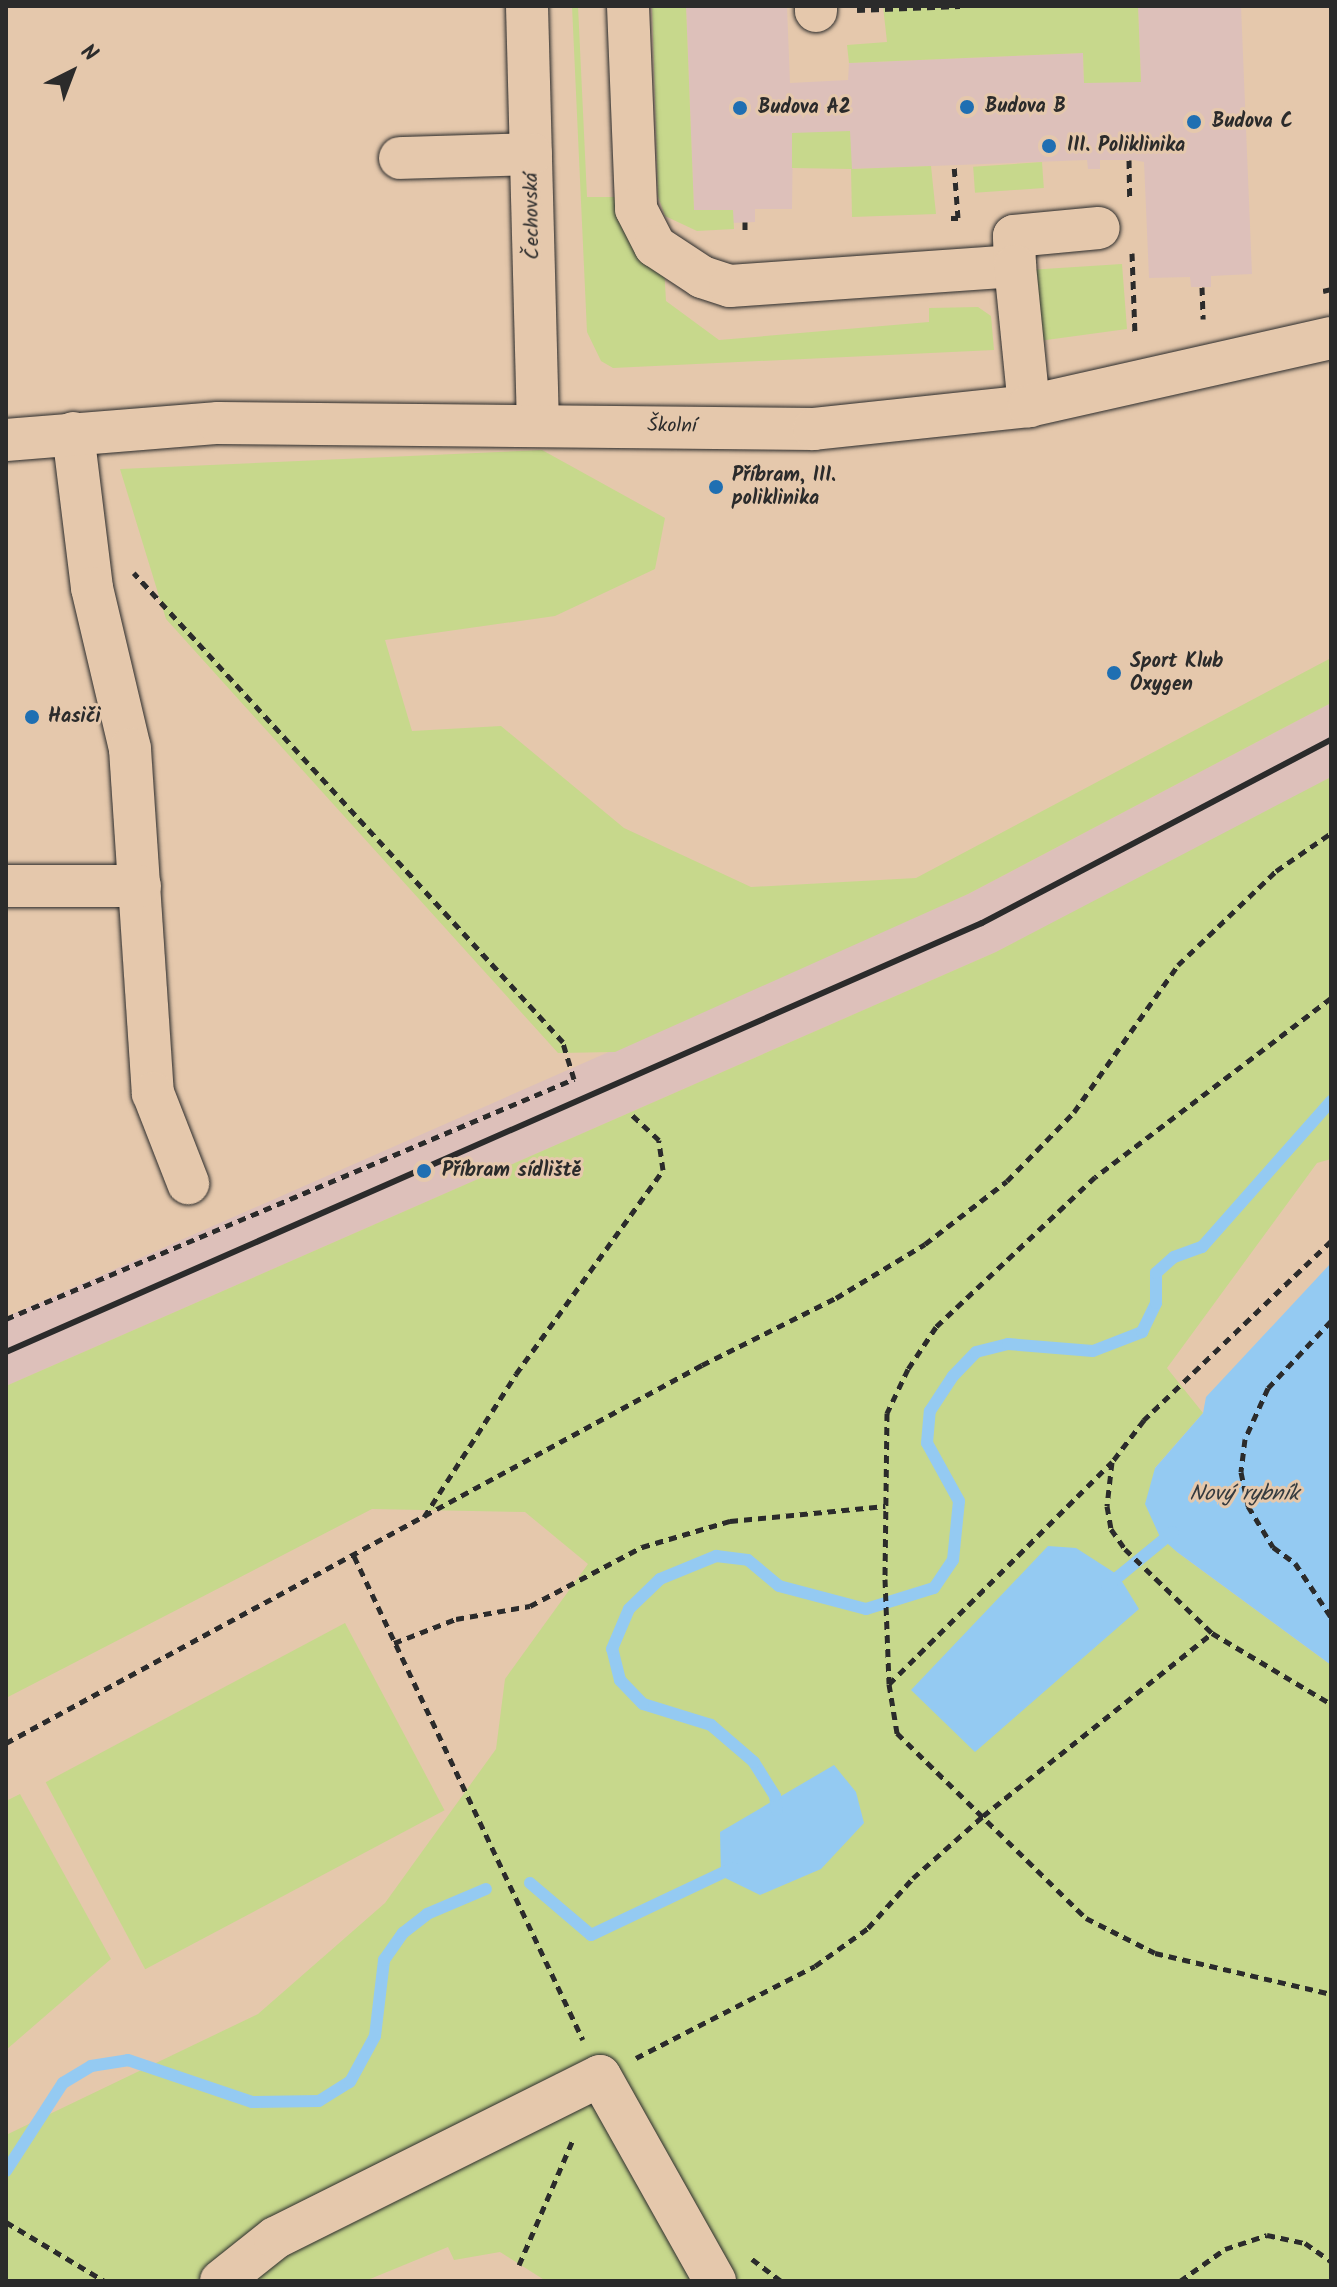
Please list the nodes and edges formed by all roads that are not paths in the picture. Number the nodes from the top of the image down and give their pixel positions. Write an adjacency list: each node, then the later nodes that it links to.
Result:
1 (527, 6): 3 (street, Čechovská)
2 (628, 6): 6 (street)
3 (531, 154): 4 (street); 9 (street, Čechovská)
4 (400, 158)
5 (1099, 228): 6 (street)
6 (1015, 266): 8 (street)
7 (1331, 338): 8 (street, Školní)
8 (1029, 406): 9 (street, Školní)
9 (538, 425): 10 (street, Školní)
10 (73, 433): 11 (street, Školní); 13 (street)
11 (6, 440)
12 (6, 886): 13 (street)
13 (140, 886): 14 (street)
14 (188, 1183)
15 (221, 2281): 16 (street)
16 (715, 2281)

